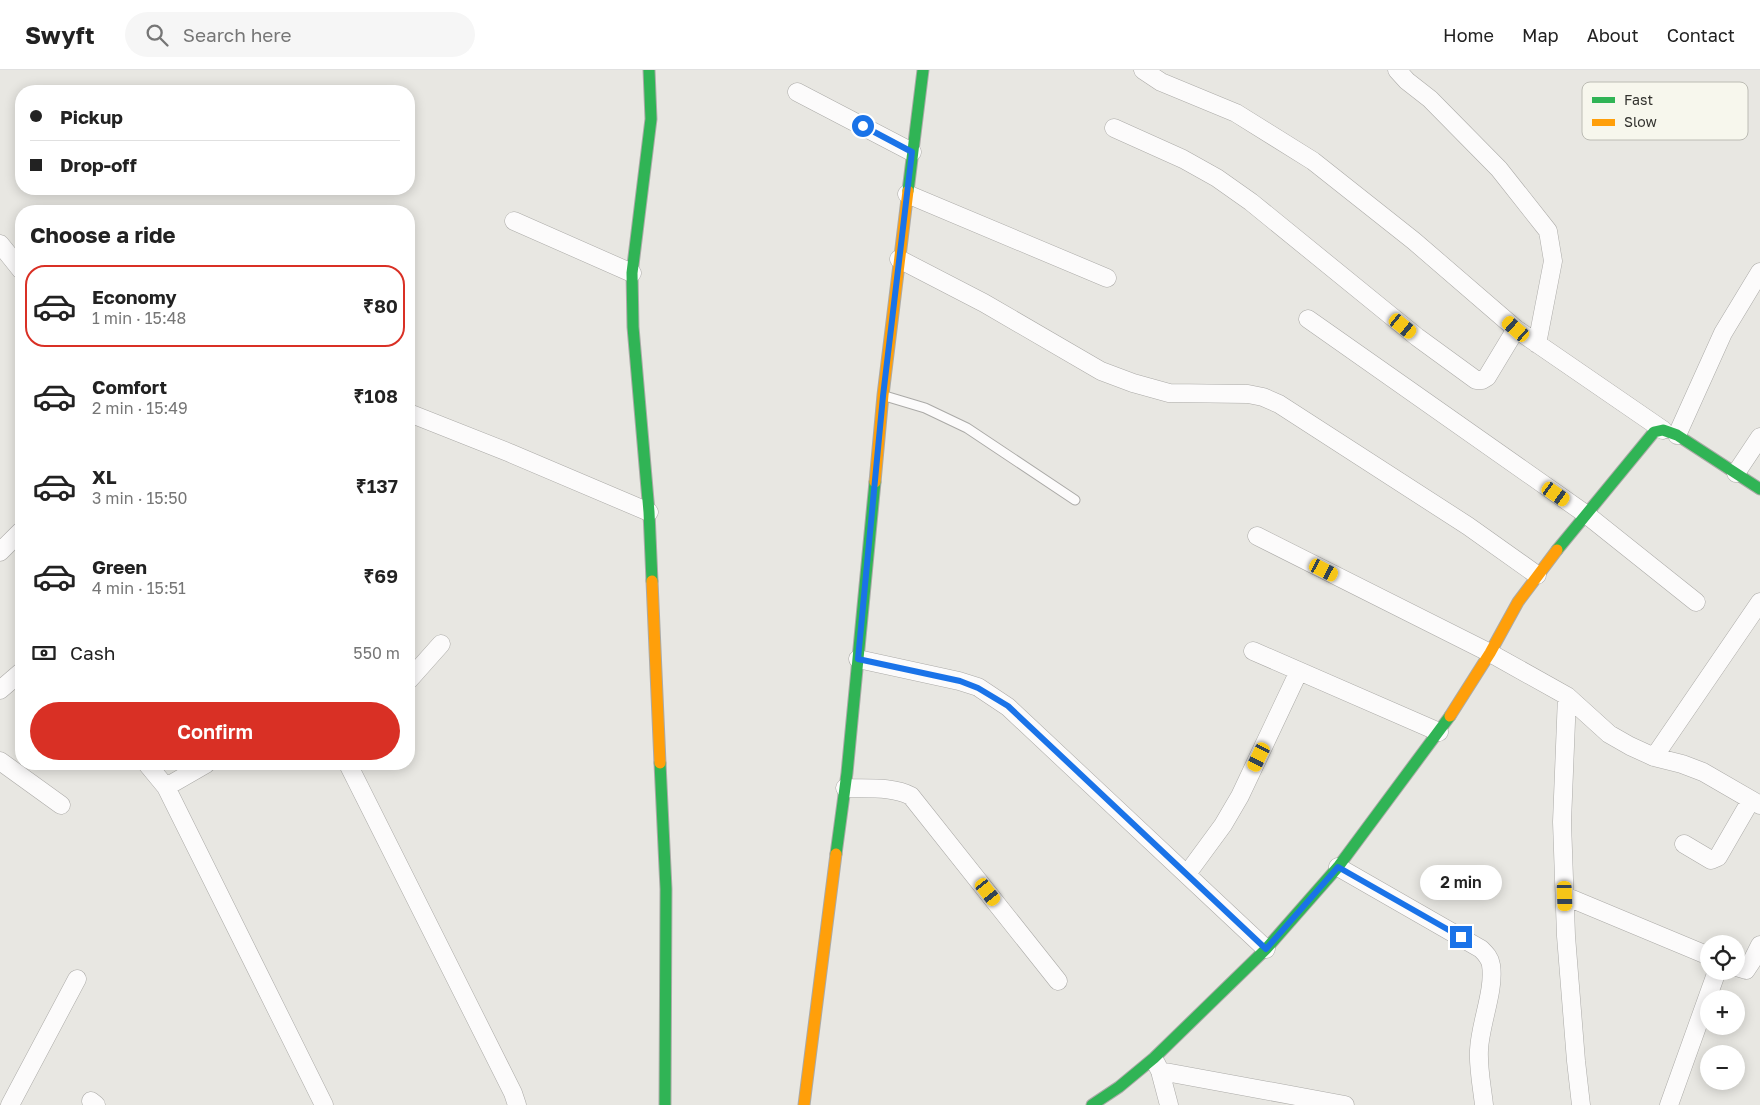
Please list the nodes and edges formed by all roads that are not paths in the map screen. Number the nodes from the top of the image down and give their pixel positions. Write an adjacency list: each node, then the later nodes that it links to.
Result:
1 (649, 70): 14 (main road)
2 (923, 70): 7 (main road)
3 (1143, 70): 17 (street)
4 (1397, 70): 18 (street)
5 (797, 92): 7 (street)
6 (1114, 128): 17 (street)
7 (912, 152): 8 (main road)
8 (907, 194): 11 (main road); 15 (street)
9 (514, 221): 14 (street)
10 (0, 244): 12 (street)
11 (899, 259): 19 (main road); 31 (street)
12 (15, 263)
13 (1760, 272): 21 (street)
14 (632, 273): 26 (main road)
15 (1107, 278)
16 (1308, 319): 27 (street)
17 (1516, 329): 18 (street)
18 (1537, 344): 21 (street)
19 (883, 396): 25 (lane); 37 (main road)
20 (415, 415): 26 (street)
21 (1670, 433): 23 (main road); 27 (main road)
22 (1760, 437): 23 (street)
23 (1736, 473): 24 (main road)
24 (1760, 489)
25 (1075, 500)
26 (649, 512): 69 (main road)
27 (1587, 515): 31 (main road); 32 (street)
28 (1257, 536): 36 (street)
29 (15, 537): 30 (street)
30 (0, 552)
31 (1537, 575): 36 (main road)
32 (1696, 602)
33 (1760, 602): 44 (street)
34 (440, 644): 39 (street)
35 (1253, 651): 38 (street)
36 (1490, 653): 42 (street); 43 (main road)
37 (858, 659): 50 (main road); 55 (street)
38 (1299, 671): 43 (street); 55 (street)
39 (415, 673)
40 (15, 677): 41 (street)
41 (0, 690)
42 (1567, 696): 44 (street); 56 (street)
43 (1439, 732): 54 (main road)
44 (1654, 757): 51 (street)
45 (0, 761): 52 (street)
46 (152, 770): 49 (street)
47 (195, 770): 49 (street)
48 (351, 770): 68 (street)
49 (166, 786): 66 (street)
50 (845, 788): 63 (street); 70 (main road)
51 (1756, 802): 53 (street)
52 (61, 805)
53 (1684, 844)
54 (1338, 867): 58 (main road); 74 (street)
55 (1187, 874): 58 (street)
56 (1565, 896): 59 (street); 75 (street)
57 (1760, 945): 60 (street)
58 (1266, 949): 64 (main road)
59 (1700, 952)
60 (1745, 970)
61 (77, 979): 67 (street)
62 (1714, 980): 76 (street)
63 (1058, 981)
64 (1157, 1064): 65 (street); 71 (main road); 72 (street)
65 (1286, 1100): 73 (street)
66 (323, 1104)
67 (10, 1105)
68 (517, 1105)
69 (665, 1105)
70 (804, 1105)
71 (1092, 1105)
72 (1169, 1105)
73 (1345, 1105)
74 (1484, 1105)
75 (1581, 1105)
76 (1669, 1105)

